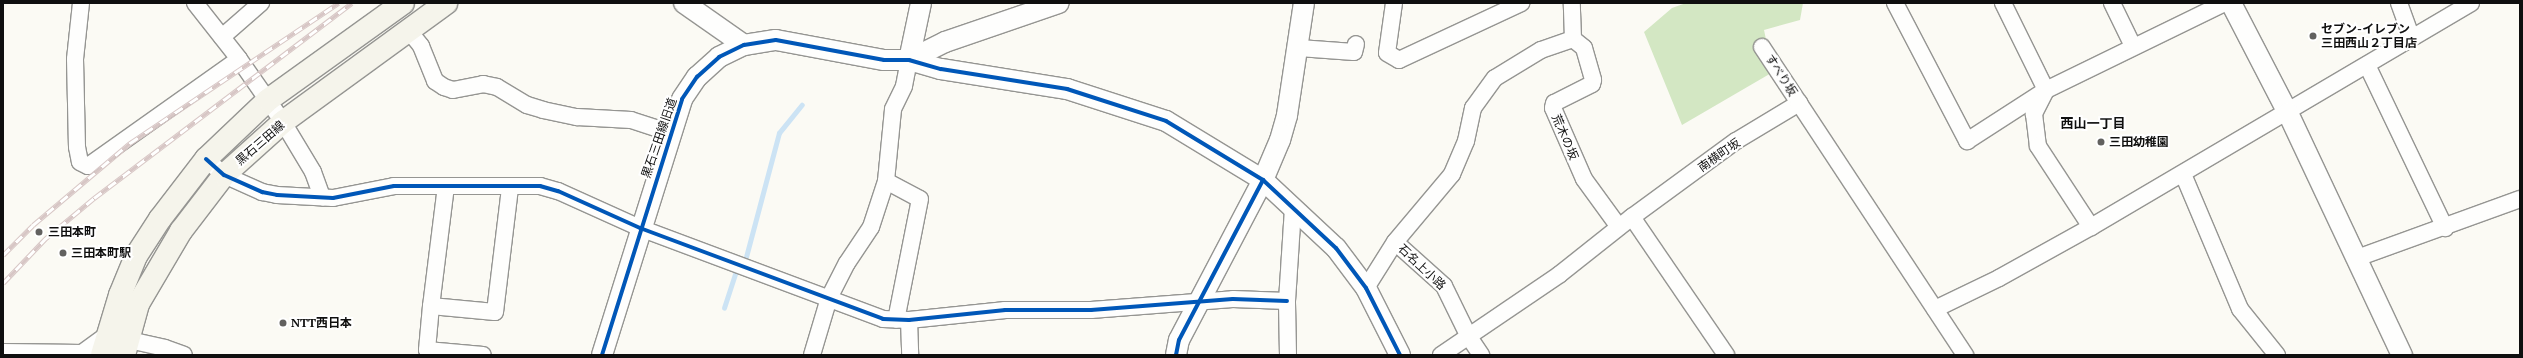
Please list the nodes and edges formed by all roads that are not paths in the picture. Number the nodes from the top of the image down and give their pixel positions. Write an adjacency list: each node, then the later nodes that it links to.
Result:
1 (81, 3): 29 (street)
2 (195, 3): 22 (street)
3 (261, 3): 22 (street)
4 (403, 3): 33 (main road, 黒石三田線)
5 (446, 3): 20 (main road, 黒石三田線)
6 (684, 3): 25 (street)
7 (921, 3): 30 (street)
8 (1059, 3): 30 (street)
9 (1304, 3): 28 (street)
10 (1394, 3): 11 (street)
11 (1521, 3)
12 (1572, 3): 23 (street)
13 (1895, 3): 32 (street)
14 (2003, 3): 32 (street)
15 (2112, 3): 26 (street)
16 (2224, 3): 26 (street)
17 (2231, 3): 35 (street)
18 (2399, 3): 21 (street)
19 (2471, 3): 21 (street)
20 (409, 31): 36 (main road, 黒石三田線); 37 (street)
21 (2411, 36): 31 (street)
22 (222, 37): 29 (street)
23 (1573, 39): 49 (street, 荒木の坂); 53 (street)
24 (1356, 44): 28 (street)
25 (744, 45): 30 (street, 黒石三田線旧道); 37 (street, 黒石三田線旧道)
26 (2133, 46): 32 (street)
27 (1762, 47): 34 (street, すべり坂)
28 (1299, 48): 41 (street)
29 (239, 59): 33 (street)
30 (909, 60): 41 (street); 42 (street)
31 (2367, 65): 35 (street); 52 (street)
32 (2046, 90): 50 (street)
33 (268, 100): 36 (street); 38 (main road, 黒石三田線)
34 (1799, 103): 48 (street, 南横町坂); 60 (street)
35 (2288, 113): 39 (street); 54 (street)
36 (283, 122): 40 (main road, 黒石三田線); 45 (street)
37 (670, 132): 51 (street, 黒石三田線旧道)
38 (206, 159): 40 (street); 63 (main road, 黒石三田線)
39 (2183, 174): 50 (street); 79 (street)
40 (224, 175): 45 (street); 64 (main road, 黒石三田線)
41 (1263, 180): 47 (street); 57 (street)
42 (886, 181): 56 (street); 61 (street)
43 (446, 186): 44 (street); 45 (street); 59 (street)
44 (510, 188): 51 (street); 59 (street)
45 (322, 197)
46 (2520, 199): 52 (street)
47 (1292, 208): 55 (street); 58 (street)
48 (1632, 217): 49 (street, 南横町坂); 77 (street)
49 (1619, 227): 62 (street, 南横町坂)
50 (2091, 227): 60 (street)
51 (640, 228): 56 (street); 69 (street, 黒石三田線旧道)
52 (2446, 228): 54 (street)
53 (1395, 242): 55 (street); 62 (street, 石名上小路)
54 (2357, 258): 80 (street)
55 (1366, 288): 74 (street)
56 (829, 298): 61 (street); 70 (street)
57 (1200, 301): 58 (street); 61 (street); 72 (street)
58 (1287, 301): 73 (street)
59 (431, 306): 66 (street)
60 (1935, 309): 78 (street)
61 (903, 320): 71 (street)
62 (1469, 337): 75 (street, 南横町坂); 76 (street, 石名上小路)
63 (104, 345): 64 (street); 65 (street)
64 (126, 347): 67 (street)
65 (3, 352)
66 (454, 354): 68 (street)
67 (184, 355)
68 (483, 355)
69 (602, 355)
70 (812, 355)
71 (910, 355)
72 (1176, 355)
73 (1288, 355)
74 (1400, 355)
75 (1441, 355)
76 (1481, 355)
77 (1726, 355)
78 (1965, 355)
79 (2277, 355)
80 (2402, 355)

